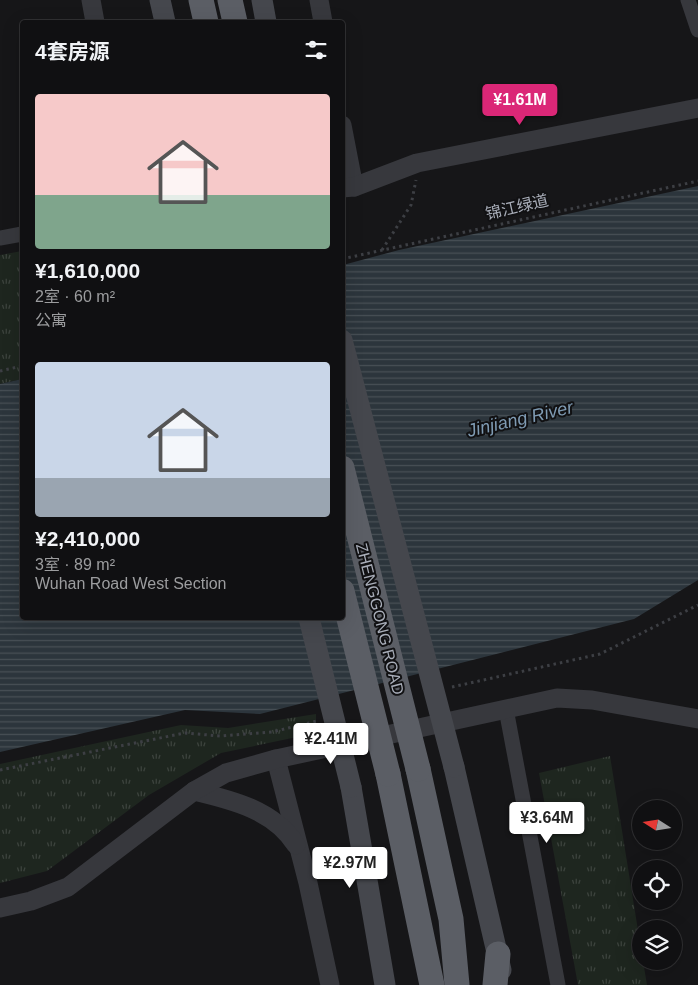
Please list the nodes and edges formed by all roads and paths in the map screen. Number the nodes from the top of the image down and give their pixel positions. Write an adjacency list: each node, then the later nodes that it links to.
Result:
1 (91, 0): 8 (street)
2 (160, 0): 9 (main road)
3 (202, 0): 10 (highway)
4 (230, 0): 11 (highway)
5 (262, 0): 12 (main road)
6 (319, 0): 13 (street)
7 (688, 0): 14 (street)
8 (95, 20)
9 (165, 20)
10 (206, 20)
11 (235, 20)
12 (266, 20)
13 (323, 20)
14 (698, 30)
15 (698, 108): 17 (street)
16 (345, 156): 19 (street)
17 (417, 163): 19 (street); 22 (path)
18 (698, 180): 22 (path, 锦江绿道)
19 (348, 187)
20 (20, 234): 21 (street)
21 (0, 238)
22 (382, 250): 23 (path, 锦江绿道)
23 (345, 258)
24 (345, 351): 36 (main road, bridge)
25 (20, 366): 26 (path)
26 (0, 371)
27 (345, 480): 40 (highway, ZHENGGONG ROAD, bridge)
28 (345, 604): 39 (highway, ZHENGGONG ROAD, bridge)
29 (310, 620): 38 (main road, bridge)
30 (506, 709): 31 (street); 32 (street); 43 (street)
31 (698, 719)
32 (276, 760): 33 (street); 34 (street)
33 (194, 791): 34 (street); 35 (street)
34 (300, 851): 37 (street)
35 (0, 908)
36 (498, 954): 41 (highway); 42 (main road)
37 (330, 985)
38 (385, 985)
39 (432, 985)
40 (457, 985)
41 (495, 985)
42 (504, 985)
43 (558, 985)

